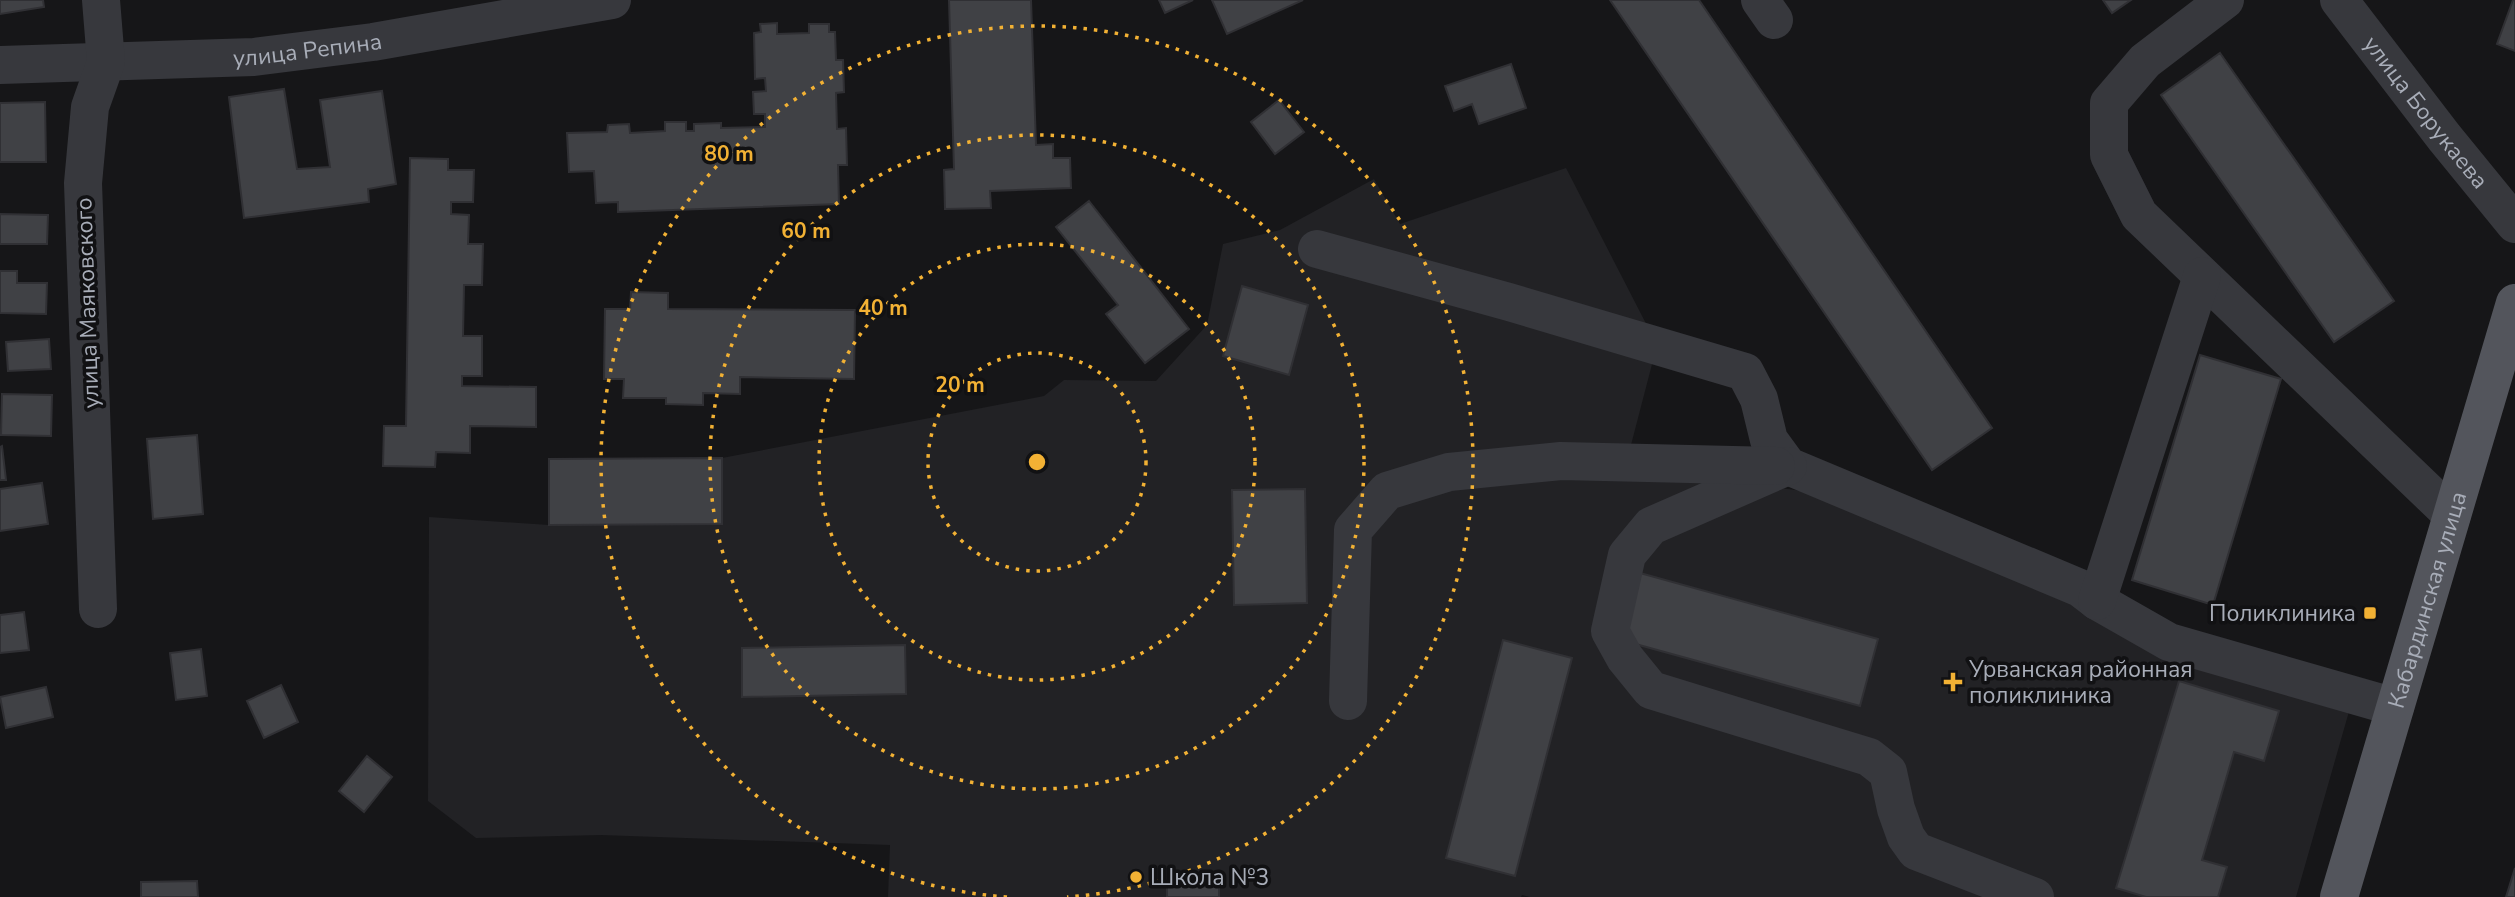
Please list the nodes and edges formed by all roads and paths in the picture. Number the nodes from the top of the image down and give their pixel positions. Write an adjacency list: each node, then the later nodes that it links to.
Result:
1 (101, 0): 5 (street, улица Маяковского)
2 (612, 0): 5 (street, улица Репина)
3 (2225, 0): 9 (street)
4 (2339, 0): 7 (street, улица Борукаева)
5 (106, 62): 6 (street, улица Репина); 14 (street, улица Маяковского)
6 (0, 65)
7 (2515, 224)
8 (1317, 249): 11 (street)
9 (2202, 276): 12 (street); 13 (street)
10 (2515, 303): 12 (main road, Кабардинская улица)
11 (1788, 466): 13 (street); 15 (street); 17 (street)
12 (2452, 516): 16 (main road, Кабардинская улица)
13 (2097, 601): 16 (street)
14 (98, 609)
15 (1348, 701)
16 (2395, 707): 18 (main road, Кабардинская улица)
17 (2035, 897)
18 (2339, 897)

